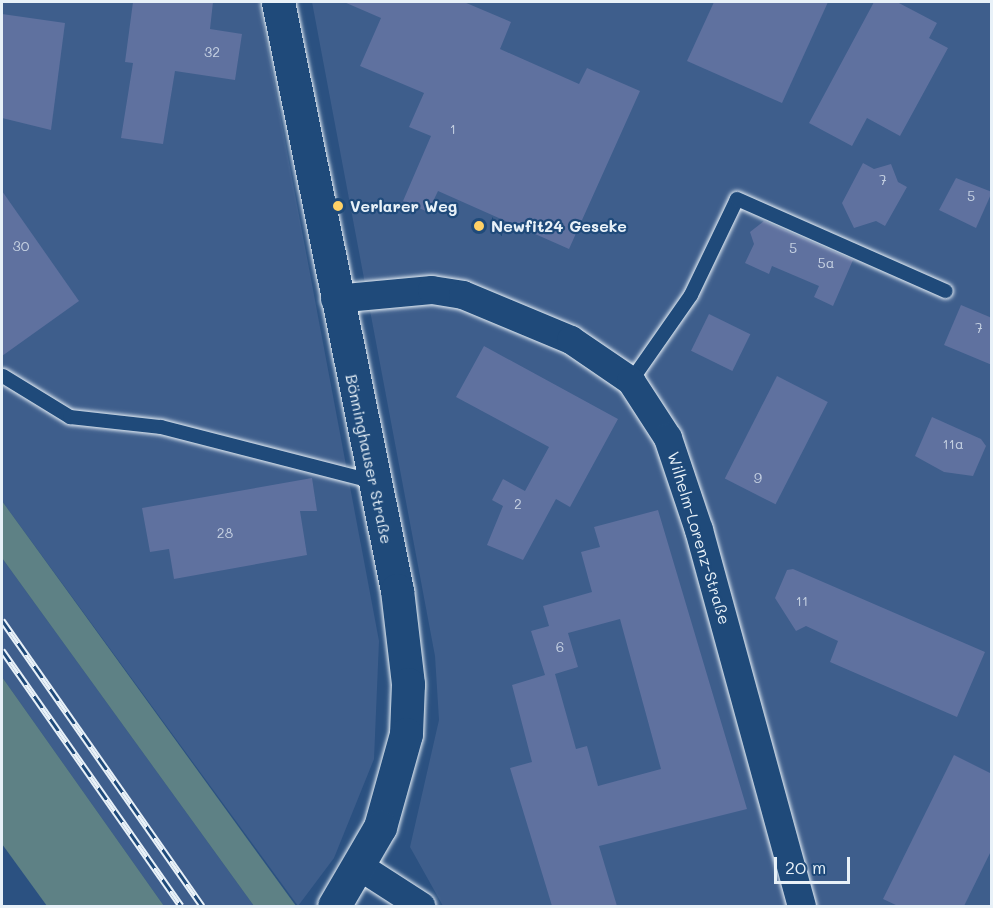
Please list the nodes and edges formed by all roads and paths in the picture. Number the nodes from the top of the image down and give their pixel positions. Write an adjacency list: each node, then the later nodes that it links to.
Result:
1 (278, 2): 3 (main road, Bönninghauser Straße)
2 (946, 291): 5 (lane)
3 (335, 299): 5 (street, Wilhelm-Lorenz-Straße); 6 (main road, Bönninghauser Straße)
4 (3, 376): 6 (lane)
5 (631, 381): 10 (street, Wilhelm-Lorenz-Straße)
6 (374, 481): 7 (main road, Bönninghauser Straße)
7 (360, 866): 8 (main road, Bönninghauser Straße); 9 (street)
8 (334, 906)
9 (421, 906)
10 (802, 906)

